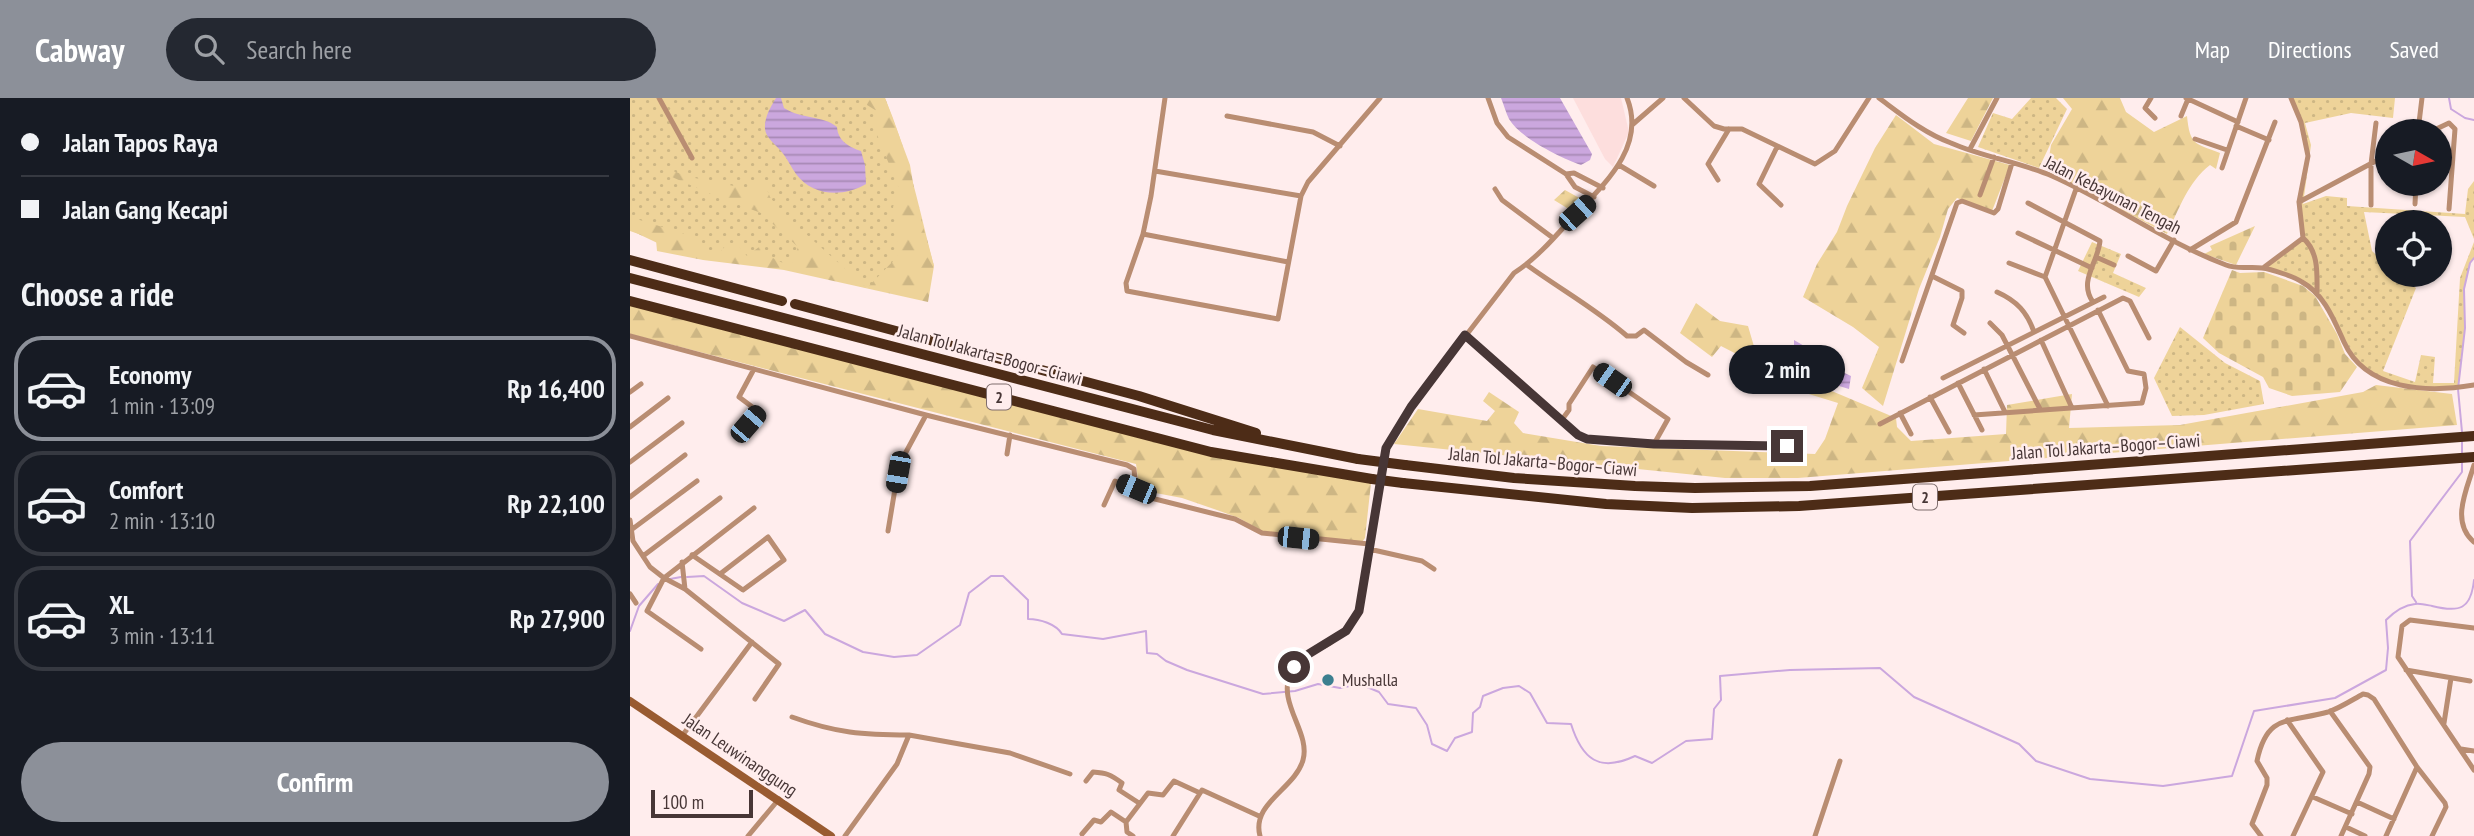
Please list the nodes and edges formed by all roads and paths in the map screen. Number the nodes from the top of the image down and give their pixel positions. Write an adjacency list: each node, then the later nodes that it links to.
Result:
1 (659, 98): 33 (street)
2 (1165, 98): 40 (street)
3 (1380, 98): 28 (street)
4 (1488, 98): 41 (street)
5 (1627, 98): 22 (street)
6 (1663, 98): 22 (street)
7 (1684, 98): 24 (street)
8 (1869, 98): 29 (street)
9 (1879, 98): 30 (street, Jalan Kebayunan Tengah)
10 (1997, 98): 30 (street)
11 (2151, 98): 18 (street)
12 (2246, 98): 21 (street)
13 (2291, 98): 52 (street)
14 (2422, 98): 19 (street)
15 (2187, 99): 17 (street); 21 (street)
16 (1227, 116): 28 (street)
17 (2181, 116)
18 (2155, 118)
19 (2419, 119)
20 (2275, 122): 27 (street)
21 (2237, 124): 27 (street); 31 (street)
22 (1632, 125): 36 (street)
23 (2452, 126): 39 (street)
24 (1729, 129): 29 (street); 42 (street)
25 (2375, 131): 37 (street)
26 (2195, 139): 31 (street)
27 (2269, 140): 65 (street)
28 (1340, 146): 48 (street)
29 (1777, 147): 55 (street)
30 (1970, 149): 32 (street, Jalan Kebayunan Tengah)
31 (2227, 150): 38 (street)
32 (1994, 157): 35 (street, Jalan Kebayunan Tengah); 47 (street)
33 (692, 158)
34 (2375, 162): 37 (street)
35 (2012, 163): 45 (street, Jalan Kebayunan Tengah); 75 (street)
36 (1619, 164): 43 (street); 44 (street)
37 (2371, 164): 52 (street); 56 (street)
38 (2222, 168)
39 (2452, 169)
40 (1156, 171): 48 (street); 60 (street)
41 (1566, 174): 44 (street); 51 (street)
42 (1718, 180)
43 (1654, 186)
44 (1603, 188): 51 (street)
45 (2076, 189): 58 (street); 63 (street, Jalan Kebayunan Tengah)
46 (1495, 190): 62 (street)
47 (1980, 195)
48 (1301, 196): 69 (street)
49 (2415, 196): 54 (street)
50 (2450, 196): 57 (street)
51 (1594, 197): 62 (street)
52 (2299, 202): 61 (street)
53 (2028, 203): 58 (street)
54 (2415, 204)
55 (1780, 205)
56 (2371, 205)
57 (2449, 209)
58 (2063, 221): 64 (street); 67 (street)
59 (2018, 233): 64 (street)
60 (1143, 234): 69 (street); 69 (street)
61 (2303, 238): 74 (street); 79 (street)
62 (1553, 239): 71 (street)
63 (2174, 240): 65 (street, Jalan Kebayunan Tengah); 66 (street)
64 (2053, 250): 73 (street); 76 (street)
65 (2194, 253): 74 (street, Jalan Kebayunan Tengah)
66 (2129, 256)
67 (2096, 257): 72 (street); 73 (street)
68 (630, 260): 82 (highway)
69 (1288, 262)
70 (2009, 263): 76 (street)
71 (1527, 265): 91 (street); 100 (street)
72 (2114, 265)
73 (2092, 268): 83 (street)
74 (2263, 268): 79 (street, Jalan Kebayunan Tengah)
75 (1932, 276): 90 (street); 97 (street)
76 (2045, 277): 86 (street)
77 (630, 278): 128 (highway, Jalan Tol Jakarta–Bogor–Ciawi / 2)
78 (1997, 292): 89 (street)
79 (2317, 294): 104 (street)
80 (2104, 297): 83 (street)
81 (630, 301): 130 (highway, Jalan Tol Jakarta–Bogor–Ciawi / 2, bridge)
82 (782, 301)
83 (2093, 302): 86 (street)
84 (795, 304): 128 (highway)
85 (2098, 310): 88 (street); 93 (street); 108 (street)
86 (2064, 317): 88 (street); 89 (street)
87 (1990, 323): 95 (street)
88 (2068, 326): 94 (street); 108 (street)
89 (2034, 332): 95 (street)
90 (1964, 333)
91 (1465, 335): 115 (street); 143 (street)
92 (630, 336): 98 (street)
93 (2149, 338)
94 (2041, 340): 96 (street); 109 (street)
95 (2007, 345): 96 (street); 101 (street)
96 (2012, 355): 99 (street); 110 (street)
97 (1902, 360)
98 (754, 369): 113 (street); 123 (street)
99 (1984, 369): 102 (street); 111 (street)
100 (1708, 375)
101 (1942, 378)
102 (1958, 383): 106 (street); 114 (street)
103 (641, 384): 105 (street)
104 (2474, 385)
105 (630, 393)
106 (1930, 397): 112 (street); 120 (street)
107 (668, 398): 118 (street)
108 (2108, 406): 109 (street)
109 (2072, 408): 110 (street)
110 (2040, 409): 111 (street)
111 (2006, 412): 114 (street)
112 (1900, 413): 117 (street); 121 (street)
113 (926, 415): 122 (street); 141 (street)
114 (1974, 415): 119 (street)
115 (1561, 421): 125 (street); 125 (street)
116 (682, 423): 131 (street)
117 (1880, 424)
118 (630, 427)
119 (1982, 430)
120 (1949, 432)
121 (1911, 434)
122 (1010, 435): 127 (street); 134 (street)
123 (738, 436)
124 (2474, 436): 128 (highway, Jalan Tol Jakarta–Bogor–Ciawi / 2, bridge)
125 (1654, 444): 126 (street)
126 (1787, 446)
127 (1007, 454)
128 (1340, 455)
129 (685, 456): 135 (street)
130 (2474, 457)
131 (630, 462)
132 (2474, 465): 142 (street)
133 (697, 481): 140 (street)
134 (1136, 489): 137 (street); 143 (street)
135 (630, 497)
136 (720, 498): 145 (street)
137 (1104, 505)
138 (754, 508): 144 (street)
139 (630, 520): 140 (street)
140 (631, 530): 145 (street)
141 (888, 531)
142 (2474, 542)
143 (1369, 546): 147 (street); 180 (street)
144 (692, 555): 146 (street); 148 (street)
145 (643, 556): 149 (street)
146 (682, 562): 149 (street); 150 (street)
147 (1434, 569)
148 (720, 574): 148 (street)
149 (664, 578): 150 (street); 155 (street)
150 (685, 589): 154 (street)
151 (630, 594): 152 (street)
152 (636, 603)
153 (2474, 628): 156 (street)
154 (752, 642): 159 (street); 166 (street)
155 (701, 649)
156 (2406, 670): 157 (street); 164 (street)
157 (2451, 678): 158 (street); 164 (street)
158 (2470, 681)
159 (755, 699)
160 (630, 701): 166 (main road, Jalan Leuwinanggung)
161 (2330, 711): 163 (street); 170 (street); 177 (street)
162 (792, 717): 165 (street)
163 (2287, 720): 175 (street); 193 (street)
164 (2444, 724): 167 (street)
165 (909, 735): 172 (street); 188 (street)
166 (682, 736): 176 (main road, Jalan Leuwinanggung)
167 (2462, 749): 168 (street); 171 (street)
168 (2474, 751)
169 (1840, 761): 192 (street)
170 (2417, 767): 181 (street); 198 (street)
171 (2474, 770)
172 (1070, 774)
173 (1086, 782): 178 (street)
174 (1200, 793): 178 (street); 180 (street); 190 (street)
175 (2313, 797): 179 (street); 194 (street)
176 (779, 799): 186 (street); 187 (main road, Jalan Leuwinanggung)
177 (2357, 802): 179 (street); 181 (street)
178 (1139, 803): 182 (street)
179 (2352, 814): 183 (street)
180 (1259, 816): 191 (street)
181 (2393, 819): 185 (street)
182 (1126, 822): 184 (street); 189 (street)
183 (2346, 827): 195 (street); 196 (street)
184 (1082, 834)
185 (2386, 834): 197 (street)
186 (748, 836)
187 (831, 836)
188 (845, 836)
189 (1133, 836)
190 (1173, 836)
191 (1260, 836)
192 (1815, 836)
193 (2262, 836)
194 (2293, 836)
195 (2342, 836)
196 (2365, 836)
197 (2394, 836)
198 (2432, 836)

